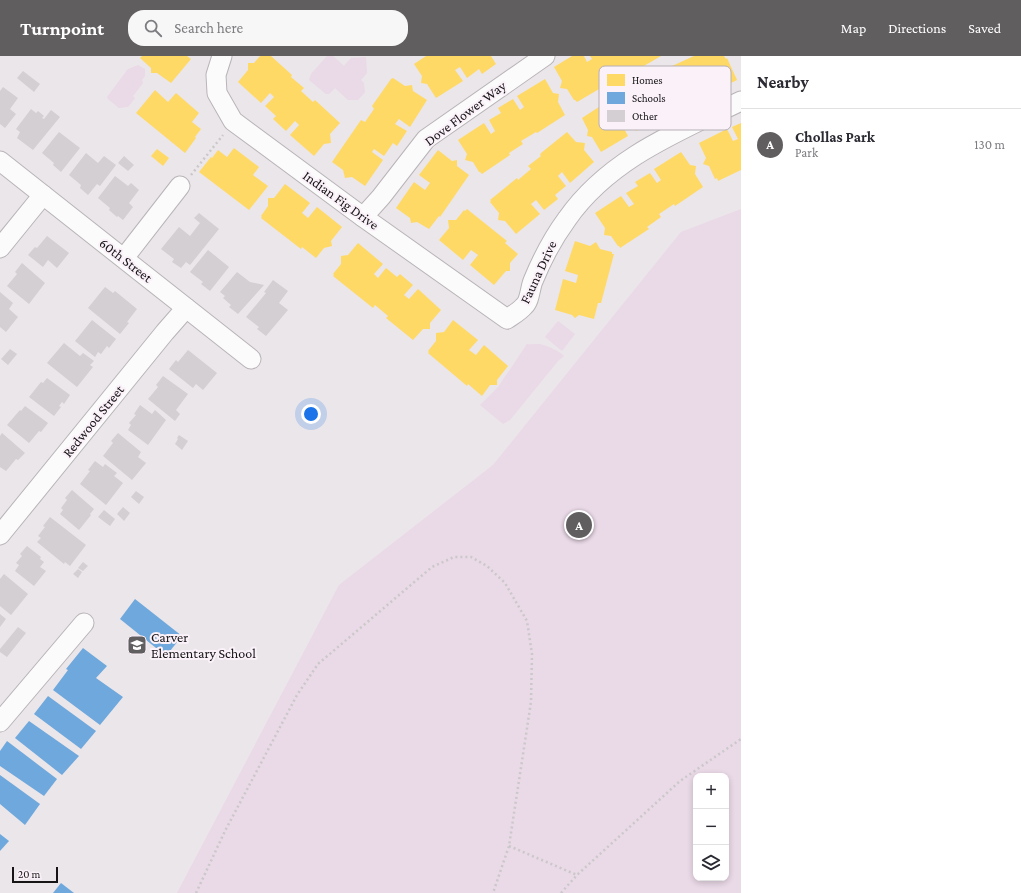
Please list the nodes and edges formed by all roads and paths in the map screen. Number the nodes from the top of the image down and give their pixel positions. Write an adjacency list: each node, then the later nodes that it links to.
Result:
1 (222, 56): 5 (street, Indian Fig Drive)
2 (545, 56): 10 (street, Dove Flower Way)
3 (741, 101): 4 (street, Fauna Drive)
4 (731, 106)
5 (233, 121): 8 (path); 10 (street, Indian Fig Drive)
6 (682, 130): 14 (street, Fauna Drive)
7 (0, 161): 9 (street, 60th Street)
8 (180, 186): 12 (street)
9 (43, 195): 11 (street); 12 (street, 60th Street)
10 (363, 217): 14 (street, Indian Fig Drive)
11 (0, 248)
12 (124, 258): 13 (street, 60th Street)
13 (186, 308): 15 (street, 60th Street); 16 (street, Redwood Street)
14 (507, 319)
15 (251, 359)
16 (0, 535)
17 (84, 623): 18 (street)
18 (0, 722)
19 (741, 739): 21 (path)
20 (509, 846): 21 (path); 22 (path); 23 (path)
21 (577, 875): 24 (path)
22 (196, 893)
23 (492, 893)
24 (561, 893)

